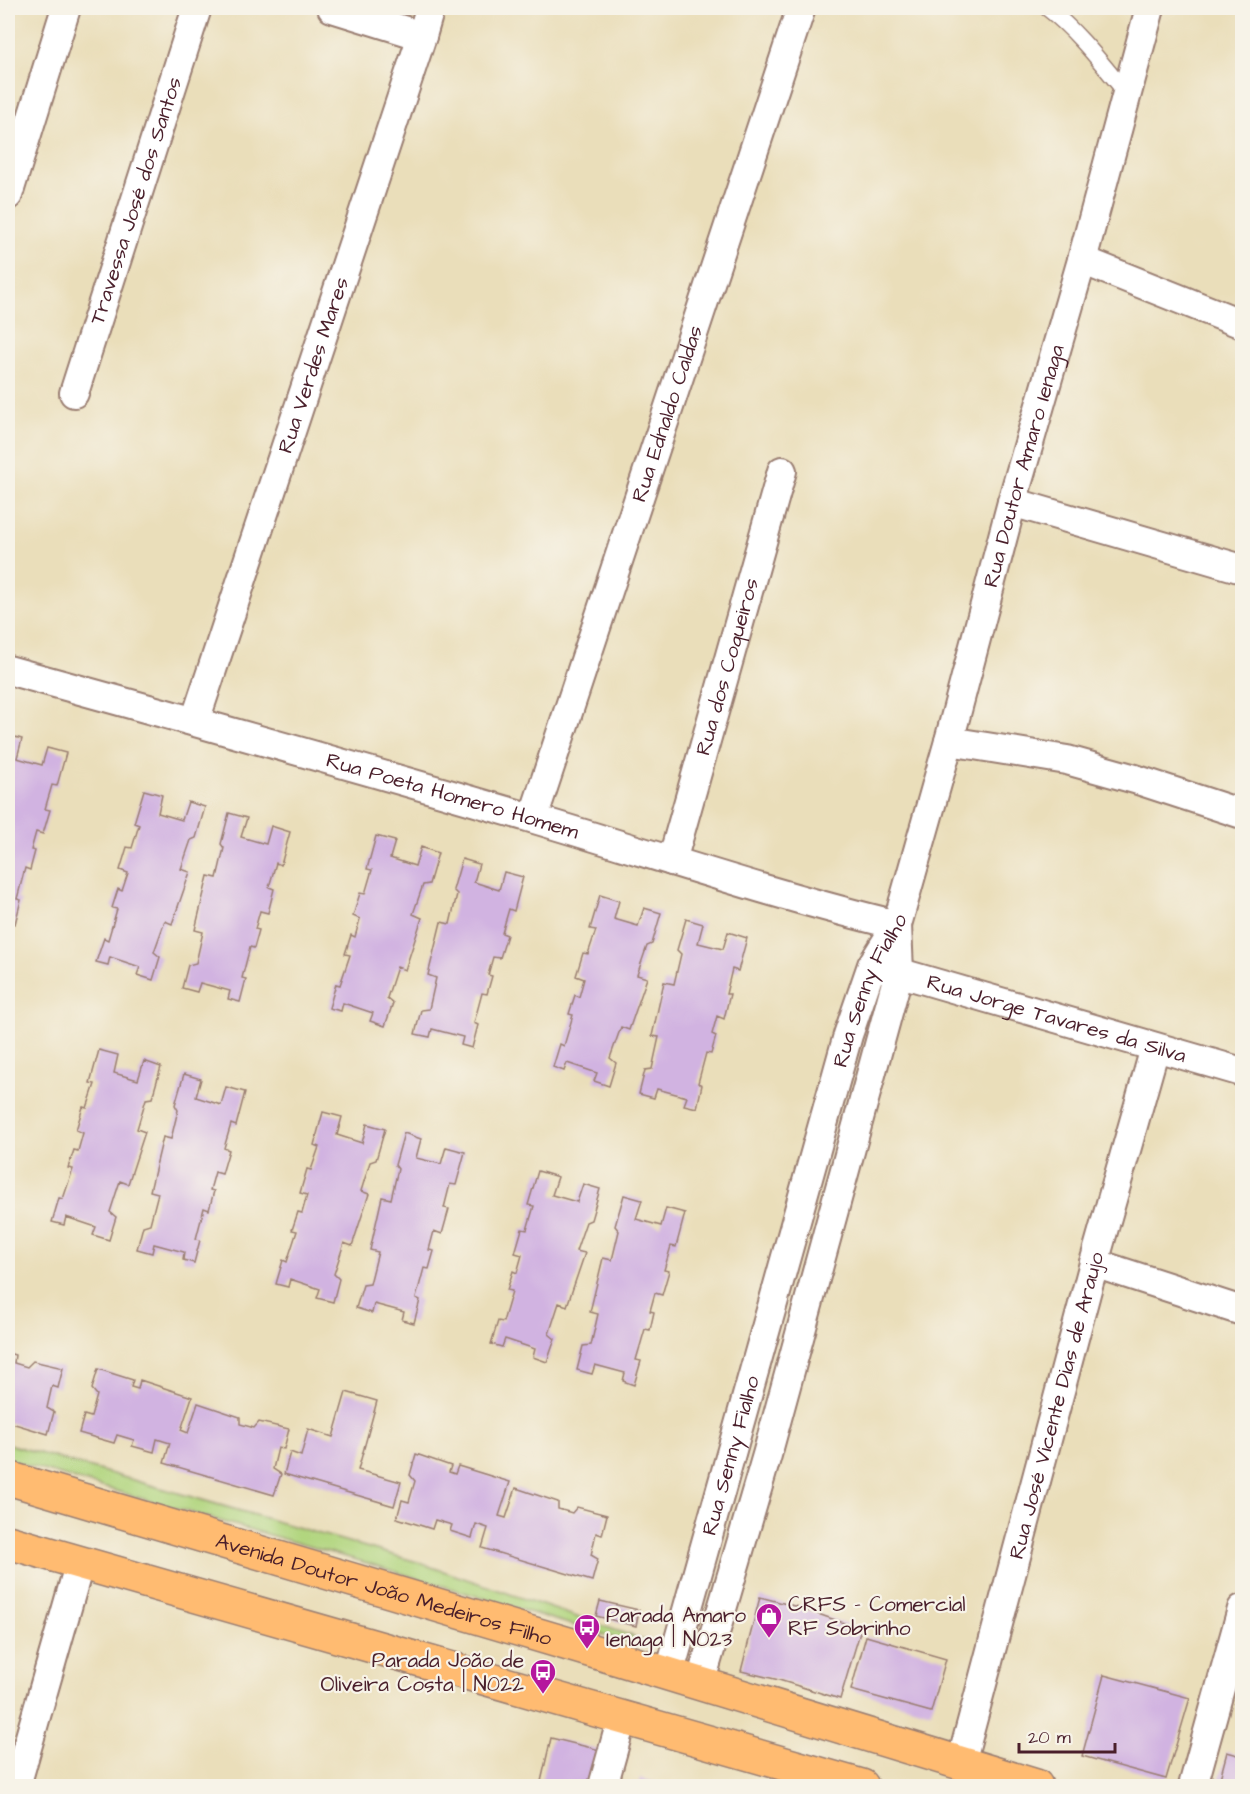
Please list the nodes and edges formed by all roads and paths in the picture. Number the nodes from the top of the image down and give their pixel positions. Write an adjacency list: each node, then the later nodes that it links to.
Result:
1 (66, 8): 10 (street)
2 (197, 8): 13 (street, Travessa José dos Santos)
3 (332, 8): 8 (street)
4 (430, 8): 8 (street, Rua Verdes Mares)
5 (801, 8): 21 (street, Rua Ednaldo Caldas)
6 (1047, 8): 9 (lane)
7 (1150, 8): 9 (street, Rua Doutor Amaro Ienaga)
8 (422, 36): 18 (street, Rua Verdes Mares)
9 (1127, 94): 11 (street, Rua Doutor Amaro Ienaga)
10 (8, 195)
11 (1082, 260): 12 (street); 15 (street, Rua Doutor Amaro Ienaga)
12 (1242, 324)
13 (74, 393)
14 (782, 471): 22 (street, Rua dos Coqueiros)
15 (1012, 501): 16 (street); 19 (street, Rua Doutor Amaro Ienaga)
16 (1242, 569)
17 (8, 670): 18 (street, Rua Poeta Homero Homem)
18 (195, 721): 21 (street, Rua Poeta Homero Homem)
19 (949, 741): 20 (street); 23 (street, Rua Doutor Amaro Ienaga)
20 (1242, 814)
21 (533, 818): 22 (street, Rua Poeta Homero Homem)
22 (672, 861): 23 (street, Rua Poeta Homero Homem)
23 (897, 925): 24 (street, Rua Senny Fialho); 25 (street, Rua Senny Fialho)
24 (872, 965): 25 (street, Rua Jorge Tavares da Silva); 34 (street, Rua Senny Fialho)
25 (899, 972): 26 (street, Rua Jorge Tavares da Silva); 34 (street, Rua Senny Fialho)
26 (1155, 1048): 27 (street, Rua Jorge Tavares da Silva); 28 (street, Rua José Vicente Dias de Araujo)
27 (1242, 1072)
28 (1094, 1263): 29 (street); 36 (street, Rua José Vicente Dias de Araujo)
29 (1242, 1311)
30 (8, 1478): 34 (main road, Avenida Doutor João Medeiros Filho)
31 (8, 1542): 32 (main road)
32 (80, 1562): 35 (main road); 37 (street)
33 (1242, 1609): 41 (street)
34 (685, 1679): 36 (main road, Avenida Doutor João Medeiros Filho)
35 (622, 1718): 38 (main road); 39 (street)
36 (961, 1764): 40 (main road, Avenida Doutor João Medeiros Filho)
37 (22, 1785)
38 (853, 1785)
39 (603, 1786)
40 (1036, 1786)
41 (1193, 1786)

